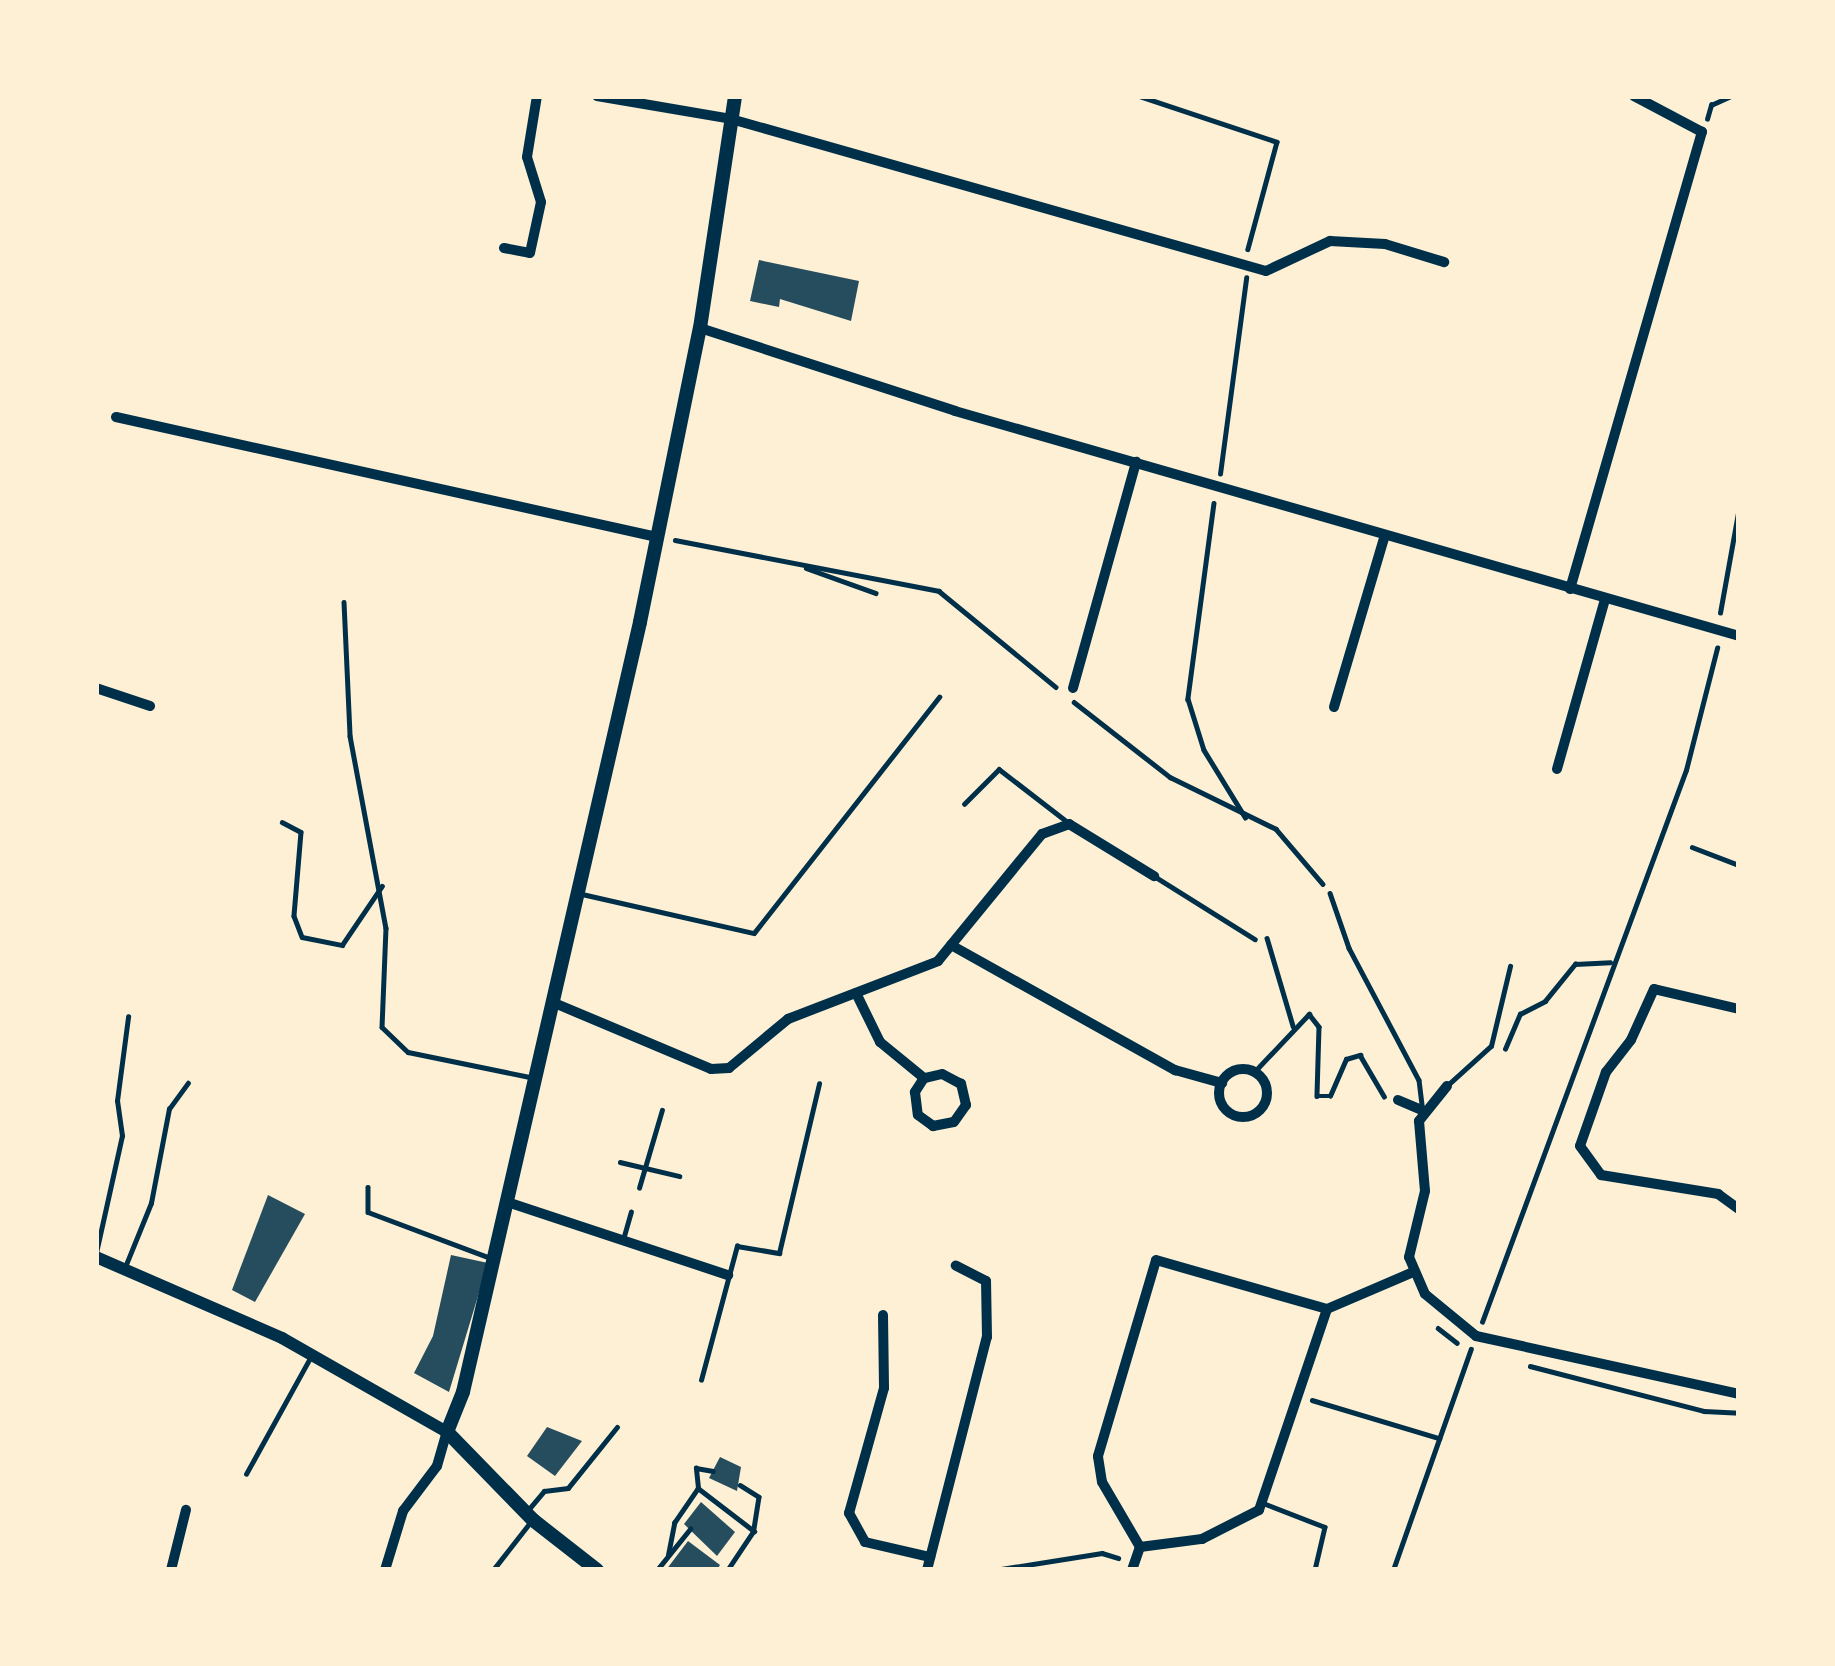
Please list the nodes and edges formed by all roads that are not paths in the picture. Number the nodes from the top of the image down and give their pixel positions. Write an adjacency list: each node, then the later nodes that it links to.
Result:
1 (537, 96): 6 (street)
2 (596, 96): 5 (street)
3 (735, 96): 5 (main road)
4 (1634, 96): 13 (street)
5 (731, 119): 7 (street); 8 (main road)
6 (505, 248)
7 (1444, 262)
8 (700, 328): 10 (street); 11 (main road)
9 (116, 417): 11 (street)
10 (1136, 462): 12 (street); 18 (street)
11 (657, 537): 30 (main road)
12 (1384, 538): 13 (street); 21 (street)
13 (1570, 589): 14 (street)
14 (1605, 599): 16 (street); 22 (street)
15 (344, 602): 29 (lane)
16 (1739, 636)
17 (96, 688): 20 (street)
18 (1073, 688)
19 (939, 697): 30 (lane)
20 (150, 706)
21 (1334, 707)
22 (1557, 769)
23 (964, 805): 25 (lane)
24 (282, 822): 29 (lane)
25 (1069, 824): 28 (street); 33 (street)
26 (1692, 847): 27 (lane)
27 (1739, 865)
28 (1154, 876): 32 (lane)
29 (382, 886): 39 (lane)
30 (576, 893): 36 (main road)
31 (1330, 893): 47 (lane)
32 (1256, 940)
33 (951, 945): 35 (street); 42 (street)
34 (1510, 966): 44 (lane)
35 (856, 993): 36 (street); 40 (street)
36 (552, 1001): 39 (main road)
37 (1739, 1009): 54 (street)
38 (128, 1017): 57 (lane)
39 (536, 1078): 53 (main road)
40 (924, 1078): 40 (street)
41 (188, 1082): 60 (lane)
42 (1222, 1083): 42 (street)
43 (819, 1084): 62 (lane)
44 (1447, 1086): 47 (street)
45 (1391, 1100): 47 (street)
46 (662, 1110): 49 (lane)
47 (1422, 1110): 61 (street)
48 (620, 1162): 49 (lane)
49 (644, 1169): 50 (lane); 52 (lane)
50 (679, 1176)
51 (368, 1187): 58 (lane)
52 (639, 1188)
53 (507, 1202): 56 (street); 58 (main road)
54 (1739, 1209)
55 (632, 1212): 56 (lane)
56 (624, 1236): 62 (street)
57 (96, 1256): 60 (street)
58 (494, 1259): 69 (main road)
59 (956, 1266): 83 (street)
60 (124, 1267): 65 (street)
61 (1411, 1273): 63 (street); 67 (street)
62 (728, 1275): 66 (lane)
63 (1327, 1309): 75 (street); 81 (street)
64 (884, 1315): 83 (street)
65 (311, 1356): 69 (street); 71 (lane)
66 (701, 1380)
67 (1739, 1394)
68 (617, 1427): 78 (lane)
69 (447, 1432): 78 (main road); 86 (street)
70 (712, 1471): 73 (lane)
71 (246, 1474)
72 (740, 1485): 80 (lane)
73 (698, 1488): 74 (lane); 82 (lane)
74 (712, 1499): 76 (lane); 80 (lane)
75 (1263, 1503): 81 (street); 91 (lane)
76 (707, 1506)
77 (186, 1510): 85 (street)
78 (529, 1516): 87 (lane); 88 (main road)
79 (690, 1529): 82 (lane)
80 (754, 1531): 90 (lane)
81 (1140, 1546): 84 (street)
82 (671, 1557): 89 (lane)
83 (928, 1563)
84 (1133, 1567)
85 (171, 1570)
86 (385, 1570)
87 (493, 1570)
88 (597, 1570)
89 (657, 1570)
90 (728, 1570)
91 (1315, 1570)

